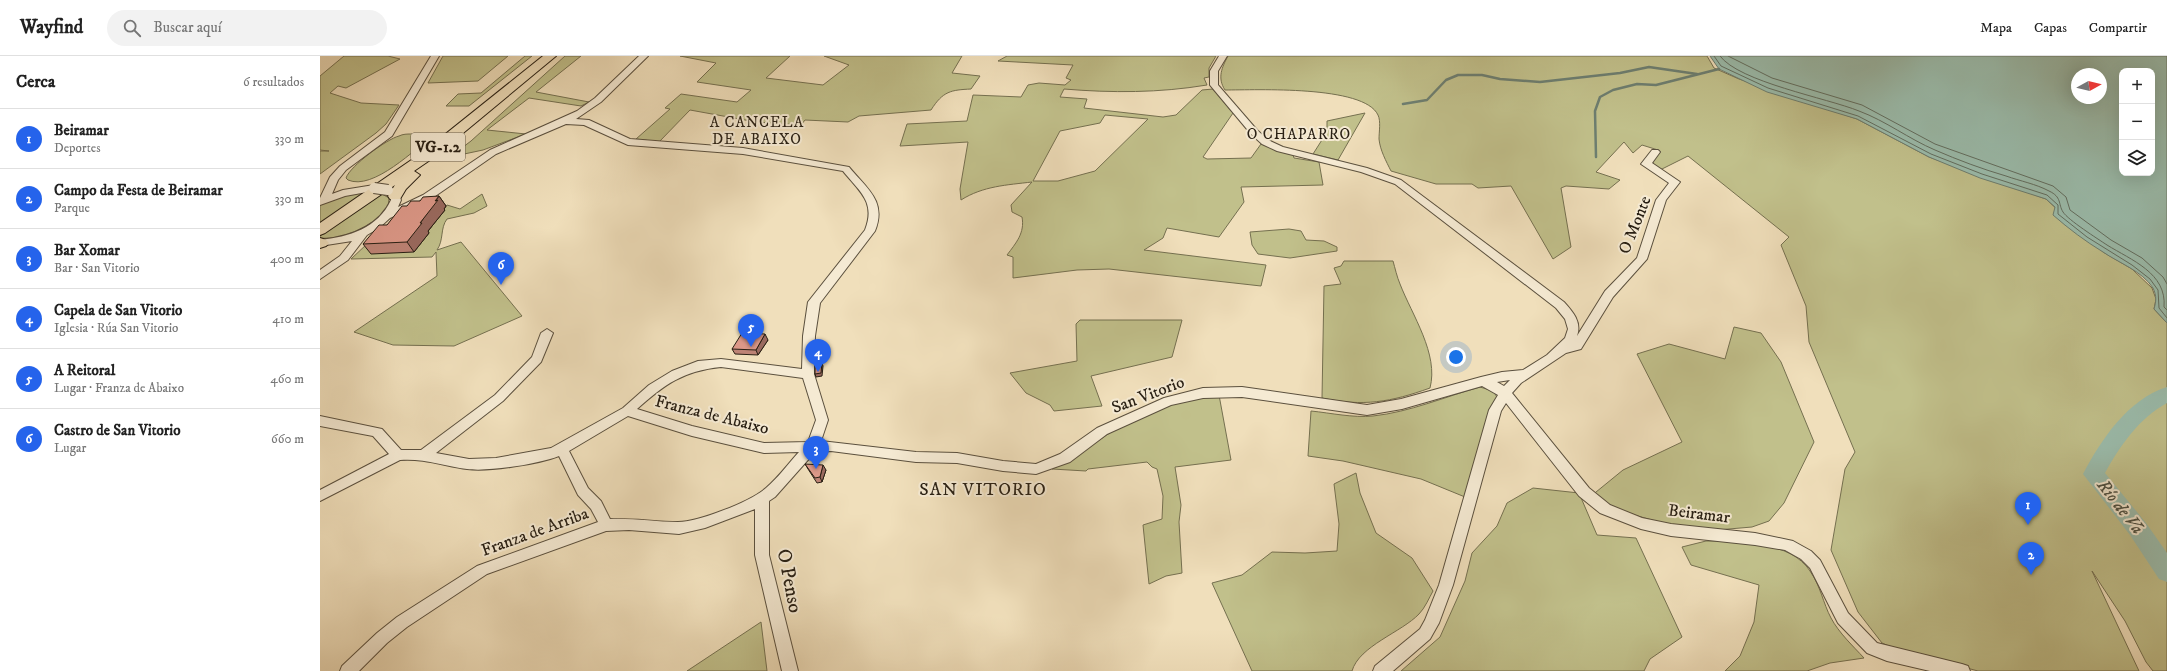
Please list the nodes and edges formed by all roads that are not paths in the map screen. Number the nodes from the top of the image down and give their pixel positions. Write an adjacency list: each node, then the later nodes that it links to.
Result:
1 (435, 56): 9 (street)
2 (542, 56): 10 (highway)
3 (550, 56): 16 (highway, VG-1.2)
4 (557, 56): 12 (highway)
5 (644, 56): 7 (street)
6 (1223, 56): 18 (street)
7 (565, 121): 11 (street); 22 (street)
8 (1655, 152): 19 (street, O Monte)
9 (343, 168): 10 (street); 13 (street)
10 (365, 189): 12 (street, bridge); 13 (street)
11 (437, 189): 12 (street); 14 (street)
12 (393, 195): 14 (street)
13 (322, 201)
14 (387, 216): 15 (street)
15 (365, 231): 16 (street); 17 (street)
16 (323, 240): 17 (street)
17 (323, 273)
18 (1571, 318): 19 (street); 21 (street)
19 (1591, 321): 21 (street)
20 (547, 333): 31 (street)
21 (1564, 349): 23 (street)
22 (808, 374): 26 (street, Franza de Abaixo); 28 (street)
23 (1526, 374): 24 (street, San Vitorio); 25 (street)
24 (1481, 381): 25 (street); 28 (street, San Vitorio)
25 (1506, 393): 37 (street); 38 (street, Beiramar)
26 (627, 411): 28 (street, Franza de Abaixo); 29 (street, Franza de Abaixo)
27 (320, 421): 30 (street)
28 (813, 445): 33 (street, Franza de Arriba)
29 (561, 449): 31 (street, Franza de Abaixo); 34 (street)
30 (398, 455): 31 (street, Franza de Abaixo); 32 (street, Franza de Abaixo)
31 (423, 456)
32 (320, 496)
33 (762, 498): 34 (street, Franza de Arriba); 36 (street, O Penso)
34 (606, 525): 35 (street, Franza de Arriba)
35 (348, 671)
36 (790, 671)
37 (1381, 671)
38 (1962, 671)

